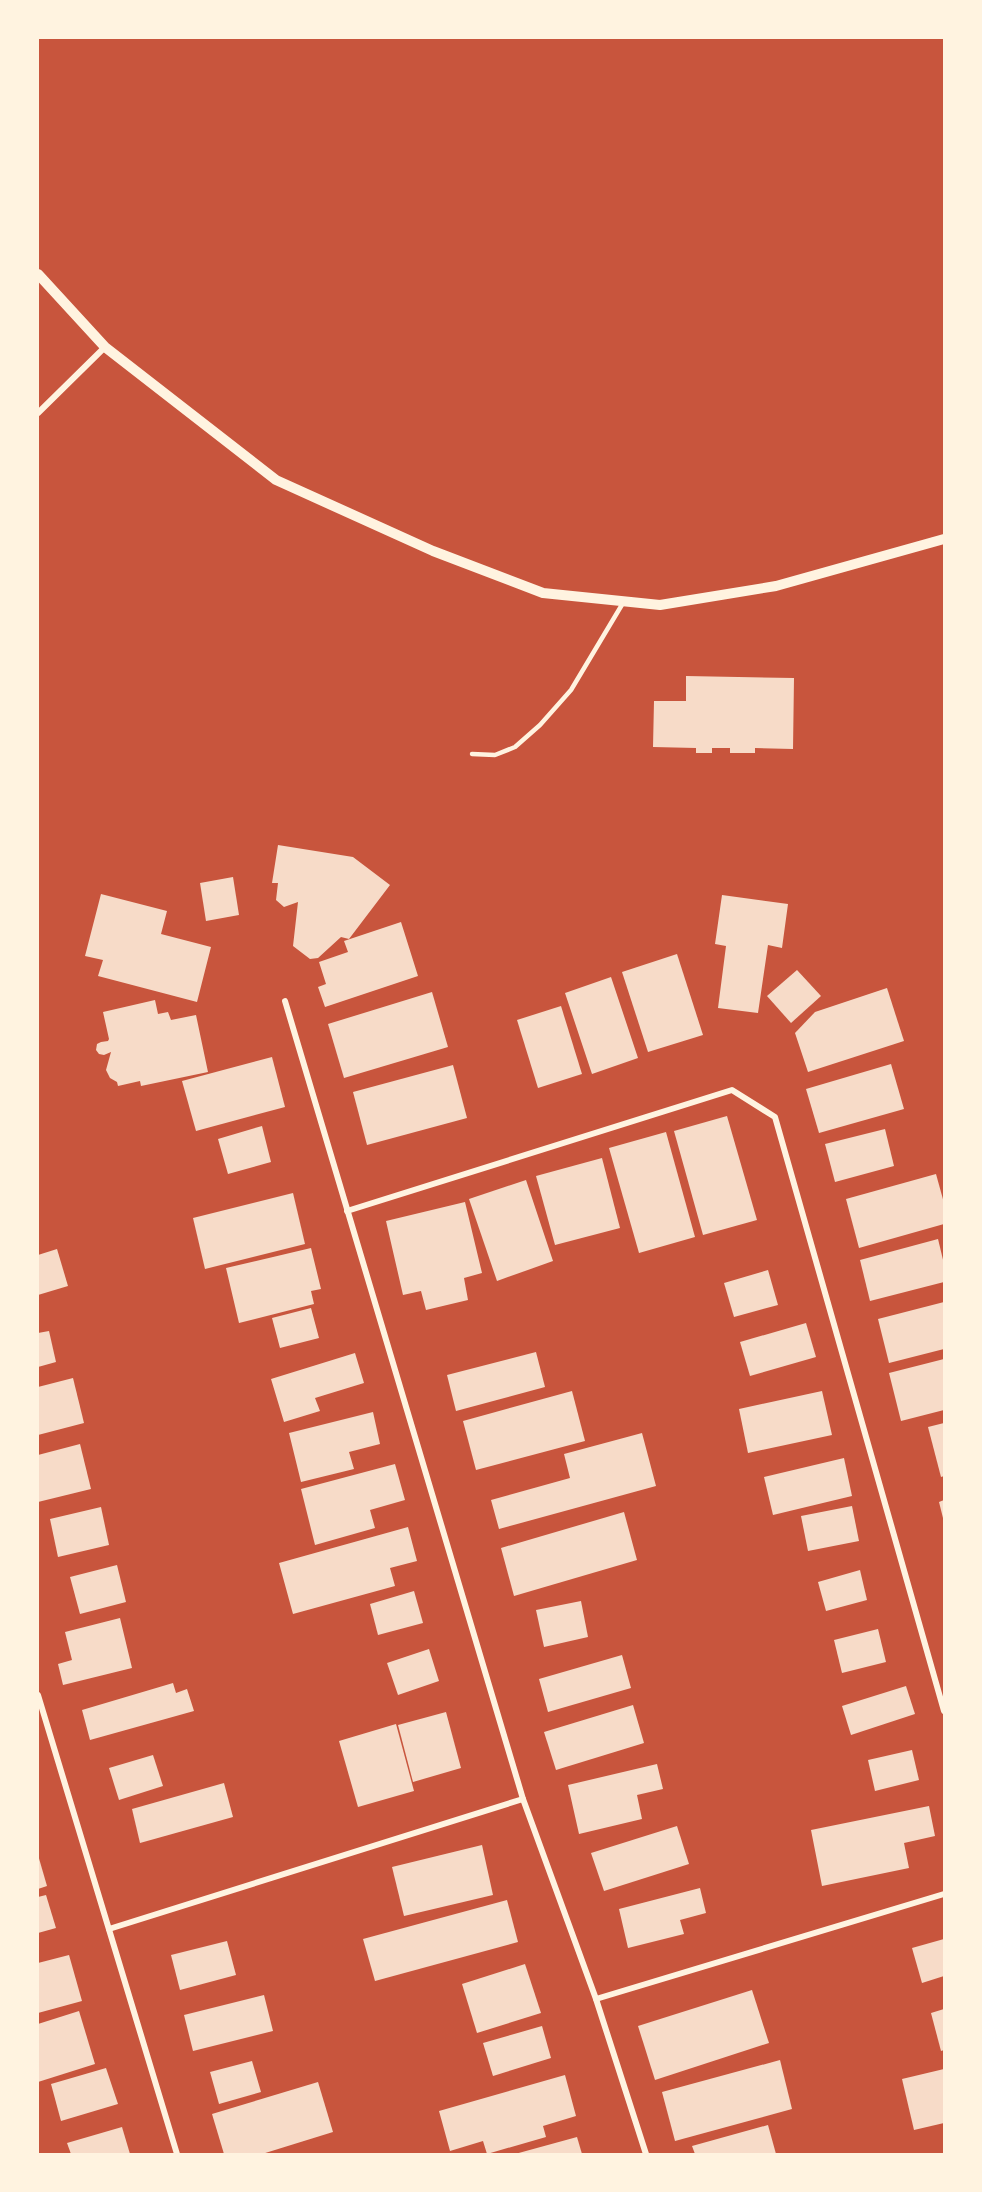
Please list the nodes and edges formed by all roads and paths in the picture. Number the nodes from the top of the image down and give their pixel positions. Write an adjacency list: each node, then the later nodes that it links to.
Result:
1 (38, 274): 2 (street)
2 (105, 347): 3 (street); 5 (street)
3 (38, 413)
4 (945, 539): 5 (street)
5 (624, 601): 6 (lane)
6 (472, 754)
7 (285, 1001): 8 (street)
8 (347, 1210): 10 (street); 13 (street)
9 (38, 1695): 11 (street)
10 (945, 1711)
11 (46, 1724): 12 (street); 15 (street)
12 (38, 1726)
13 (523, 1799): 15 (street); 16 (street)
14 (945, 1894): 16 (street)
15 (110, 1929): 17 (street)
16 (596, 1999): 18 (street)
17 (177, 2154)
18 (645, 2154)

